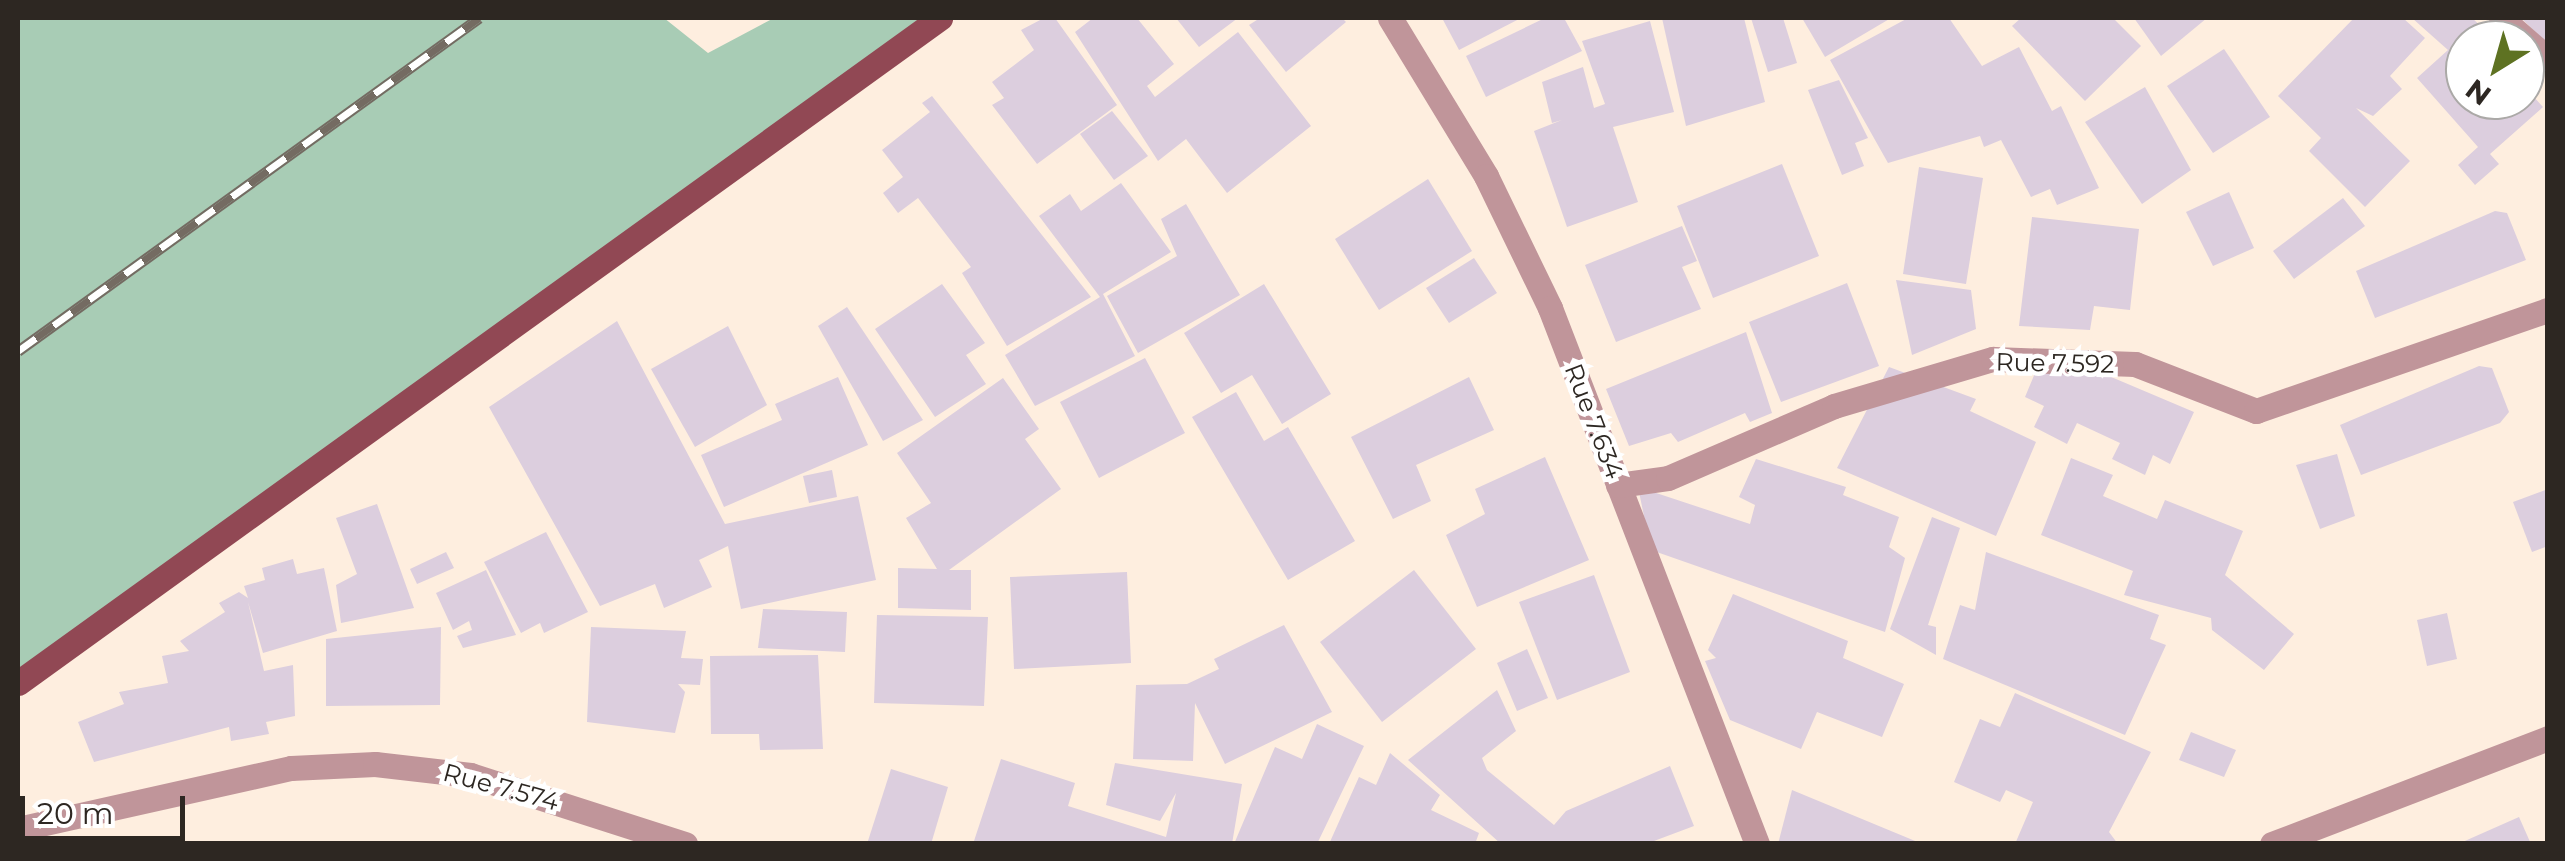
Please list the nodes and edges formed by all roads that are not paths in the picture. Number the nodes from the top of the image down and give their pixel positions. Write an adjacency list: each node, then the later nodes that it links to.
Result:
1 (940, 18): 7 (main road)
2 (1390, 18): 6 (street, Rue 7.634)
3 (2501, 18): 4 (street)
4 (2548, 59)
5 (2548, 310): 6 (street, Rue 7.592)
6 (1618, 485): 11 (street, Rue 7.634)
7 (18, 683)
8 (2548, 738): 12 (street)
9 (18, 829): 10 (street, Rue 7.574)
10 (685, 844)
11 (1757, 844)
12 (2272, 844)

